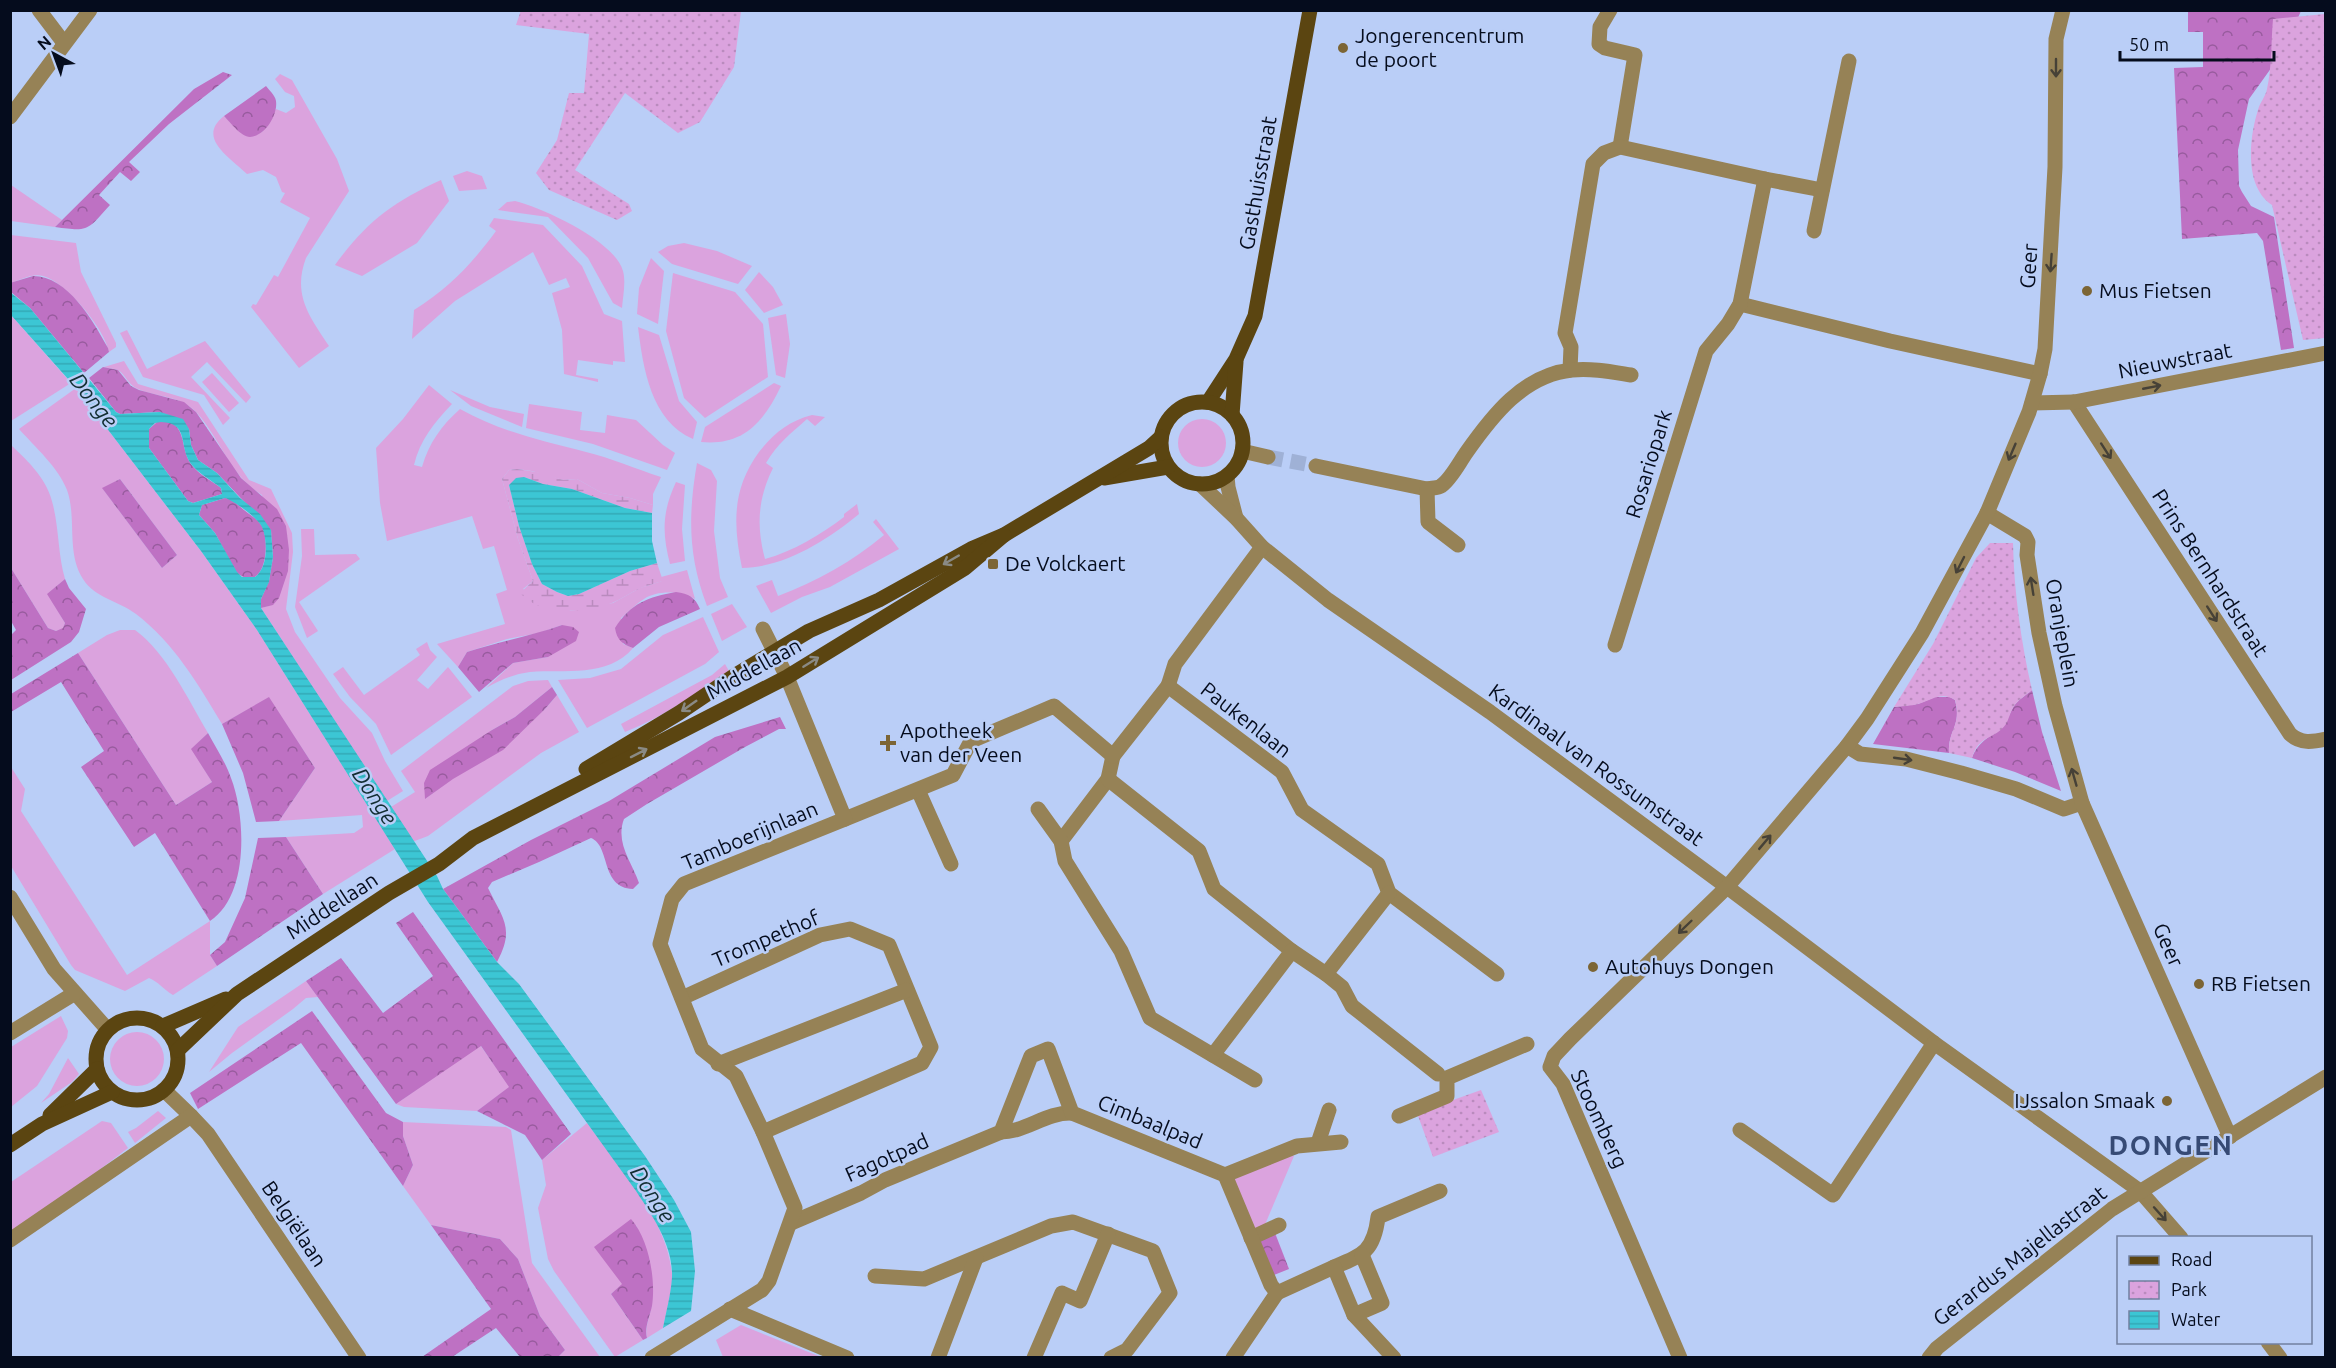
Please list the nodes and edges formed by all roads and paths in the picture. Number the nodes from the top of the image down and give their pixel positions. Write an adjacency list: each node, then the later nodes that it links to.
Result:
1 (39, 10): 6 (street)
2 (90, 10): 6 (street)
3 (1310, 10): 15 (main road, Gasthuisstraat)
4 (1611, 10): 9 (street)
5 (2063, 10): 17 (street, Geer, one-way to 17)
6 (64, 43): 8 (street)
7 (1849, 61): 11 (street)
8 (10, 117)
9 (1620, 147): 10 (street); 16 (street)
10 (1765, 179): 11 (street); 13 (street, Rosariopark)
11 (1822, 190): 12 (street)
12 (1814, 231)
13 (1740, 304): 17 (street); 38 (street, Rosariopark)
14 (2325, 353): 20 (street, Nieuwstraat, one-way to 14)
15 (1236, 359): 19 (main road, Gasthuisstraat); 22 (main road, Gasthuisstraat)
16 (1570, 370): 18 (street); 31 (street)
17 (2040, 374): 21 (street, Geer)
18 (1631, 375)
19 (1208, 402): 22 (main road); 23 (main road)
20 (2074, 402): 21 (street, Nieuwstraat); 42 (street, Prins Bernhardstraat, one-way to 42)
21 (2032, 403): 32 (street, Geer, one-way to 32)
22 (1232, 415): 24 (main road)
23 (1161, 437): 27 (main road); 29 (main road, Middellaan)
24 (1242, 451): 25 (street); 28 (main road)
25 (1268, 457)
26 (1316, 466): 31 (street)
27 (1168, 467): 29 (main road, Middellaan); 30 (main road)
28 (1227, 476): 30 (main road); 33 (street, Kardinaal van Rossumstraat)
29 (1095, 480): 34 (main road, Middellaan)
30 (1200, 484): 33 (street, Kardinaal van Rossumstraat)
31 (1427, 489): 35 (street)
32 (1987, 513): 43 (street, one-way to 43); 47 (street, Oranjeplein, one-way to 32)
33 (1236, 518): 36 (street, Kardinaal van Rossumstraat)
34 (1004, 535): 39 (main road, Middellaan, one-way to 39); 40 (main road, Middellaan, one-way to 34)
35 (1458, 545)
36 (1262, 547): 41 (street, Paukenlaan); 53 (street, Kardinaal van Rossumstraat)
37 (763, 629): 39 (street, Tamboerijnlaan)
38 (1615, 645)
39 (774, 652): 40 (street, Tamboerijnlaan); 49 (main road, Middellaan, one-way to 49)
40 (787, 677): 49 (main road, Middellaan, one-way to 40); 50 (street, Tamboerijnlaan)
41 (1168, 686): 44 (street, Paukenlaan); 54 (street, Paukenlaan)
42 (2325, 739)
43 (1847, 746): 47 (street, one-way to 47); 53 (street, one-way to 43)
44 (1113, 756): 45 (street, Paukenlaan); 46 (street)
45 (1108, 779): 51 (street, Paukenlaan); 56 (street)
46 (918, 790): 50 (street); 52 (street)
47 (2082, 803): 85 (street, Geer)
48 (1038, 809): 51 (street)
49 (511, 816): 61 (main road, Middellaan)
50 (845, 819): 62 (street, Tamboerijnlaan)
51 (1060, 842): 69 (street)
52 (951, 864)
53 (1727, 886): 66 (street, Kardinaal van Rossumstraat); 114 (street, Stoomberg, one-way to 114)
54 (1389, 893): 57 (street); 58 (street)
55 (10, 897): 60 (street)
56 (1292, 951): 57 (street); 69 (street)
57 (1326, 974): 72 (street)
58 (1497, 974)
59 (907, 990): 62 (street, Trompethof); 70 (street); 83 (street, Trompethof)
60 (75, 993): 64 (street); 65 (street)
61 (237, 994): 63 (main road, Middellaan); 68 (main road, Middellaan)
62 (682, 998): 70 (street, Tamboerijnlaan)
63 (162, 1026): 64 (main road); 68 (main road)
64 (108, 1030): 71 (main road)
65 (10, 1034)
66 (1934, 1043): 82 (street); 91 (street, Kardinaal van Rossumstraat)
67 (1527, 1044): 80 (street)
68 (177, 1050): 75 (main road)
69 (1213, 1055): 74 (street)
70 (718, 1064): 83 (street, Tamboerijnlaan)
71 (97, 1069): 76 (main road); 81 (main road)
72 (1438, 1074)
73 (2325, 1077): 85 (street, Gerardus Majellastraat)
74 (1255, 1080)
75 (164, 1090): 76 (main road); 79 (street, Belgiëlaan)
76 (112, 1092): 81 (main road)
77 (1329, 1110): 87 (street)
78 (1072, 1113): 84 (street, Fagotpad); 84 (street, Cimbaalpad); 89 (street, Cimbaalpad)
79 (191, 1116): 97 (street); 106 (street, Belgiëlaan)
80 (1399, 1116)
81 (42, 1124): 88 (main road)
82 (1740, 1130)
83 (763, 1132): 92 (street, Tamboerijnlaan)
84 (1001, 1132): 92 (street, Fagotpad)
85 (2230, 1137): 91 (street, Gerardus Majellastraat)
86 (1341, 1142): 87 (street)
87 (1318, 1143): 89 (street)
88 (10, 1145)
89 (1226, 1175): 96 (street)
90 (1440, 1191): 98 (street)
91 (2140, 1191): 95 (street, Kardinaal van Rossumstraat, one-way to 95); 115 (street, Gerardus Majellastraat)
92 (791, 1223): 103 (street, Tamboerijnlaan)
93 (1279, 1226): 96 (street)
94 (1108, 1234): 99 (street); 110 (street); 111 (street)
95 (2179, 1236)
96 (1251, 1238): 102 (street)
97 (10, 1240)
98 (1362, 1255): 100 (street); 104 (street)
99 (976, 1258): 101 (street); 109 (street)
100 (1334, 1267): 102 (street); 104 (street)
101 (874, 1276)
102 (1277, 1293): 112 (street)
103 (730, 1309): 107 (street, Tamboerijnlaan); 108 (street)
104 (1354, 1315): 113 (street)
105 (2270, 1344): 116 (street)
106 (359, 1358)
107 (652, 1358)
108 (847, 1358)
109 (938, 1358)
110 (1034, 1358)
111 (1111, 1358)
112 (1233, 1358)
113 (1394, 1358)
114 (1680, 1358)
115 (1929, 1358)
116 (2280, 1358)

